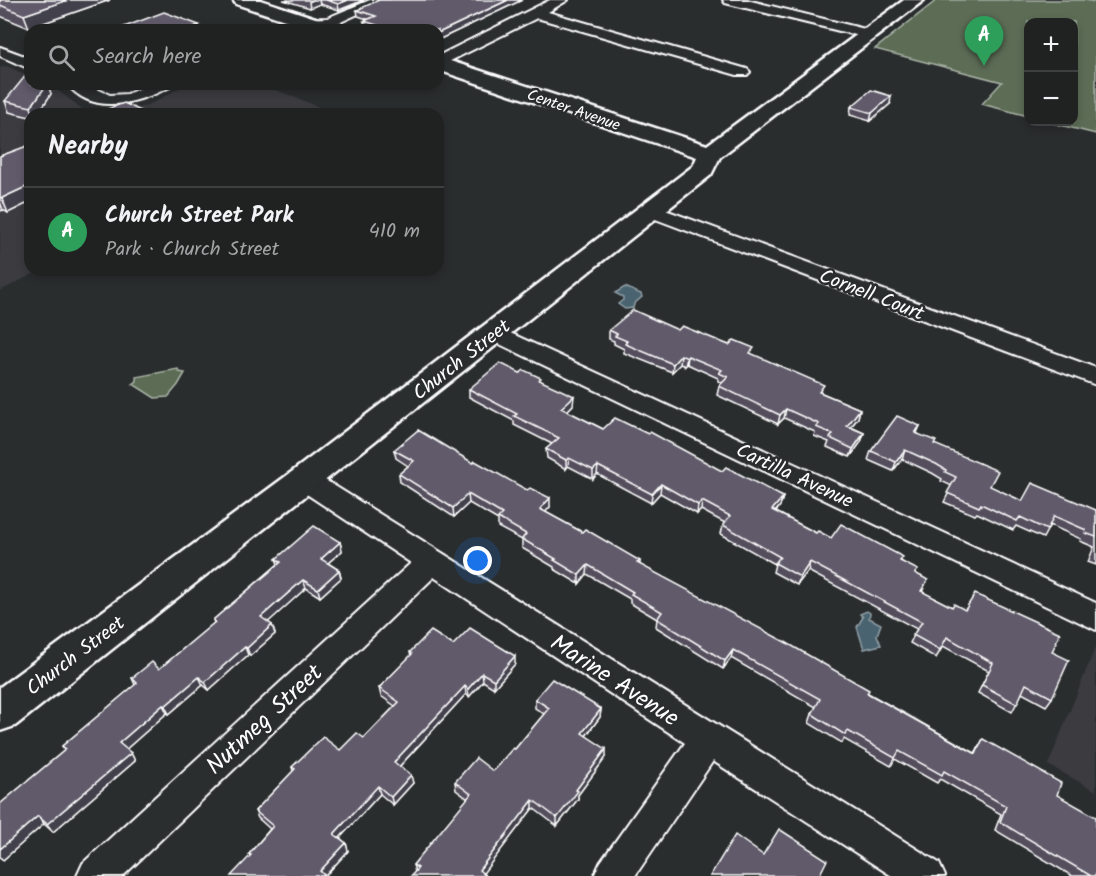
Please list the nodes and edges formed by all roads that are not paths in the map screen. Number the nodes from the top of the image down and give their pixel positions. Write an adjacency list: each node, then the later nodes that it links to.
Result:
1 (242, 0): 7 (street)
2 (382, 0): 7 (street)
3 (561, 0): 6 (street)
4 (730, 0): 10 (street)
5 (915, 0): 10 (street, Church Street)
6 (535, 13): 12 (street); 15 (street)
7 (309, 22): 8 (street); 9 (street)
8 (304, 24)
9 (315, 24)
10 (868, 34): 18 (street, Church Street)
11 (0, 51): 13 (street)
12 (444, 59)
13 (24, 61)
14 (444, 64): 18 (street, Center Avenue)
15 (742, 72)
16 (84, 90): 17 (street)
17 (150, 90)
18 (710, 154): 19 (street, Church Street)
19 (649, 210): 20 (street, Church Street); 21 (street, Cornell Court)
20 (495, 333): 22 (street, Church Street); 24 (street, Cartilla Avenue)
21 (1096, 377)
22 (305, 480): 23 (street, Marine Avenue); 25 (street, Church Street)
23 (432, 562): 26 (street, Marine Avenue); 27 (street, Nutmeg Street)
24 (1096, 617)
25 (0, 712)
26 (708, 739): 28 (street); 29 (street, Marine Avenue)
27 (96, 876)
28 (614, 876)
29 (926, 876)

